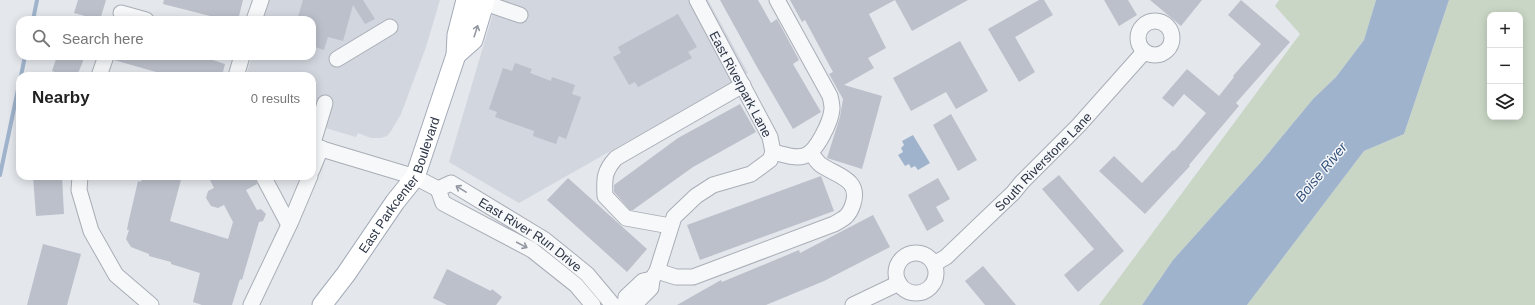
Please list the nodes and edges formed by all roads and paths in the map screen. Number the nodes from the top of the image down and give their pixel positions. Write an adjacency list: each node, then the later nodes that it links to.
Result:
1 (261, 0): 9 (street)
2 (466, 0): 12 (main road, East Parkcenter Boulevard)
3 (697, 0): 18 (street, East Riverpark Lane)
4 (777, 0): 23 (street)
5 (485, 1): 7 (street); 12 (main road, one-way to 5)
6 (122, 11): 8 (street)
7 (520, 15)
8 (135, 16)
9 (255, 16)
10 (390, 27): 13 (street)
11 (1144, 52): 31 (street, South Riverstone Lane)
12 (456, 55): 24 (main road, East Parkcenter Boulevard)
13 (337, 58)
14 (105, 60): 16 (street)
15 (241, 60): 17 (street)
16 (100, 72)
17 (237, 72)
18 (743, 85): 22 (street, East Riverpark Lane); 30 (street)
19 (325, 103): 20 (street)
20 (316, 143)
21 (316, 147): 24 (street)
22 (773, 152): 23 (street); 30 (street, East Riverpark Lane)
23 (810, 153): 32 (street)
24 (415, 177): 28 (street); 37 (main road, East Parkcenter Boulevard)
25 (80, 180): 35 (street)
26 (265, 180): 29 (street)
27 (308, 180): 29 (street)
28 (438, 189): 38 (street, East River Run Drive, one-way to 38); 39 (street, East River Run Drive, one-way to 28)
29 (289, 225): 36 (street)
30 (670, 226): 32 (street, East Riverpark Lane)
31 (934, 264): 33 (street); 34 (street)
32 (654, 275): 39 (street, East Riverpark Lane)
33 (899, 283): 34 (street); 40 (street)
34 (920, 299)
35 (151, 305)
36 (251, 305)
37 (322, 305)
38 (593, 305)
39 (621, 305)
40 (853, 305)

